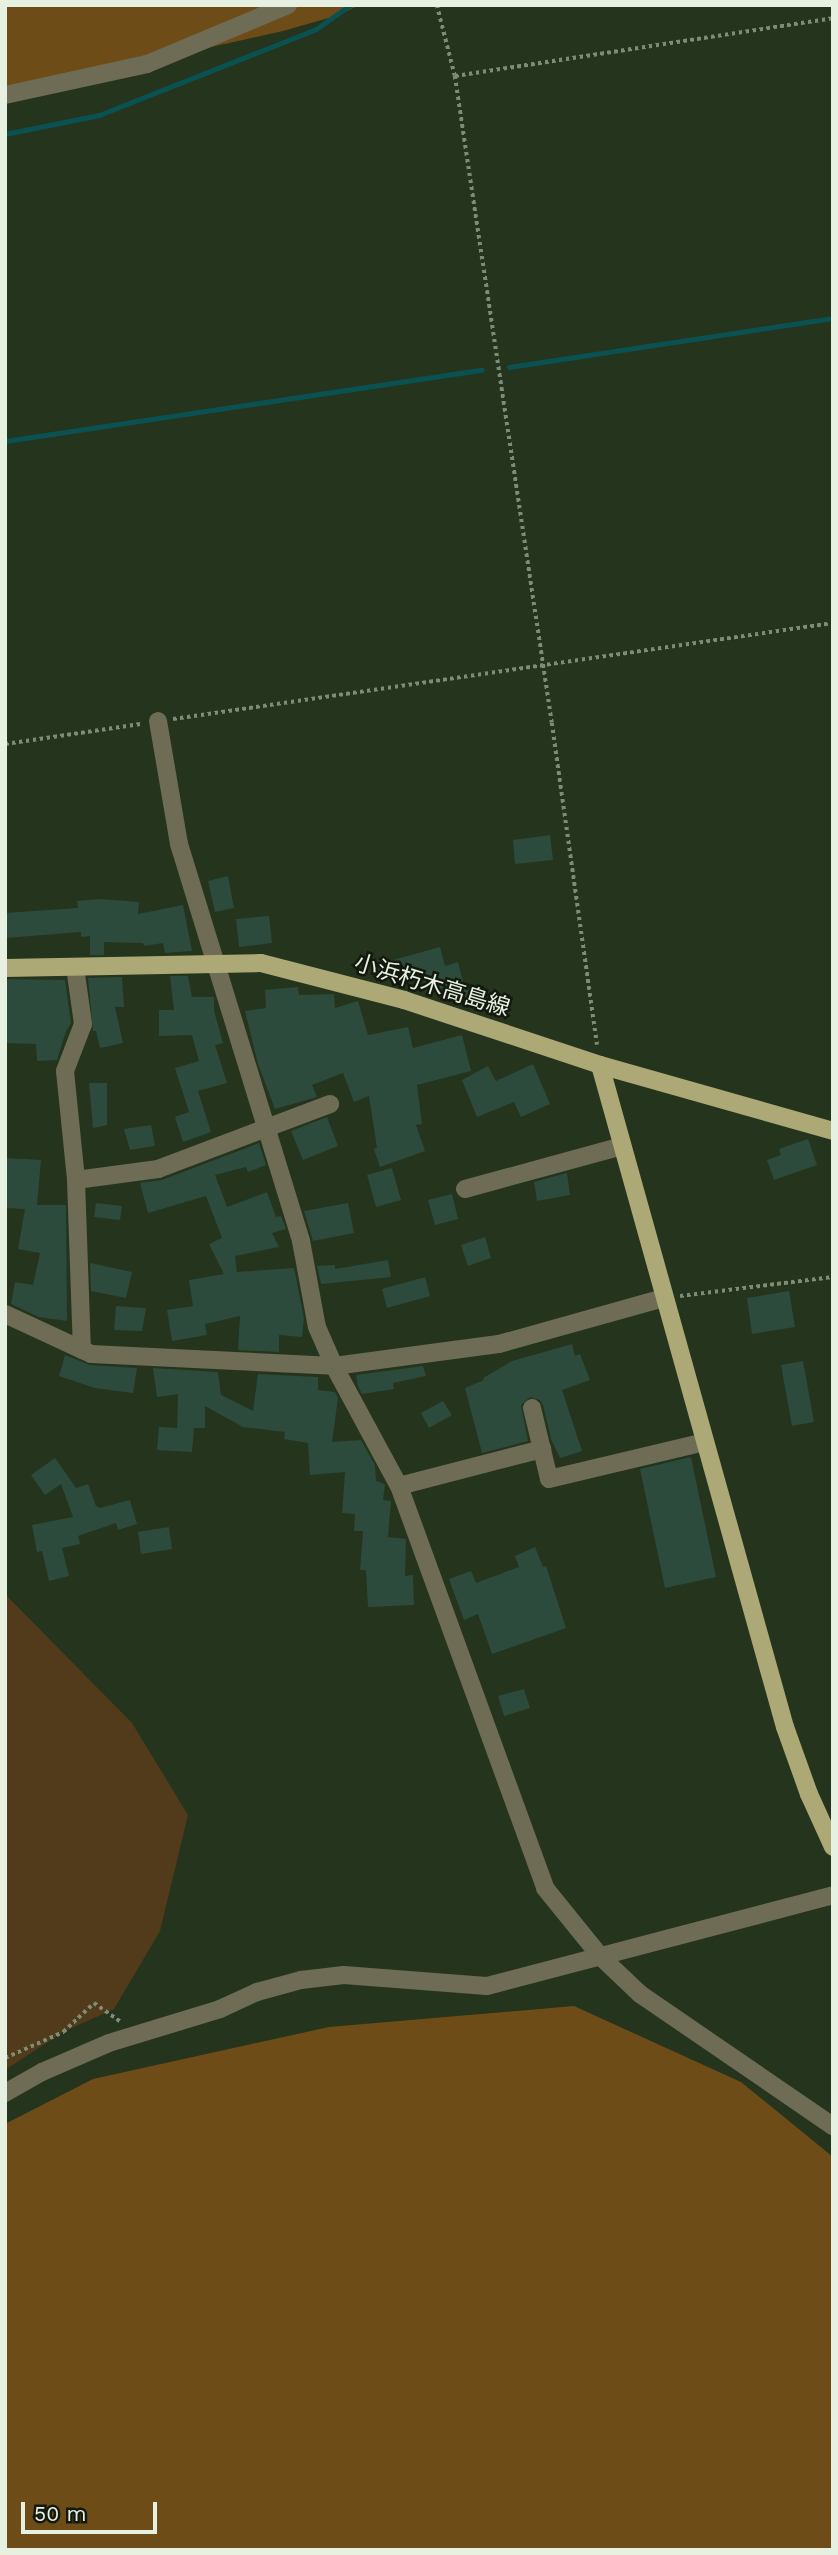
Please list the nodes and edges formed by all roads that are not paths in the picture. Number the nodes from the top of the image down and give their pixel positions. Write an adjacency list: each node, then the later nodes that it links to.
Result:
1 (288, 5): 2 (street)
2 (5, 95)
3 (158, 721): 4 (street)
4 (214, 963): 5 (main road, 小浜朽木高島線); 7 (main road, 小浜朽木高島線); 9 (street)
5 (75, 967): 6 (main road, 小浜朽木高島線); 12 (street)
6 (5, 968)
7 (600, 1065): 10 (main road, 小浜朽木高島線); 11 (main road)
8 (330, 1104): 9 (street)
9 (265, 1129): 12 (street); 17 (street)
10 (833, 1131)
11 (622, 1146): 13 (street); 14 (main road)
12 (76, 1180): 16 (street)
13 (465, 1189)
14 (664, 1298): 17 (street); 19 (main road)
15 (5, 1314): 16 (street)
16 (82, 1350): 17 (street)
17 (334, 1366): 21 (street)
18 (532, 1408): 20 (street)
19 (704, 1442): 20 (street); 22 (main road)
20 (542, 1449): 21 (street)
21 (399, 1486): 24 (street)
22 (833, 1847)
23 (833, 1895): 24 (street)
24 (600, 1956): 25 (street); 26 (street)
25 (5, 2093)
26 (833, 2126)

